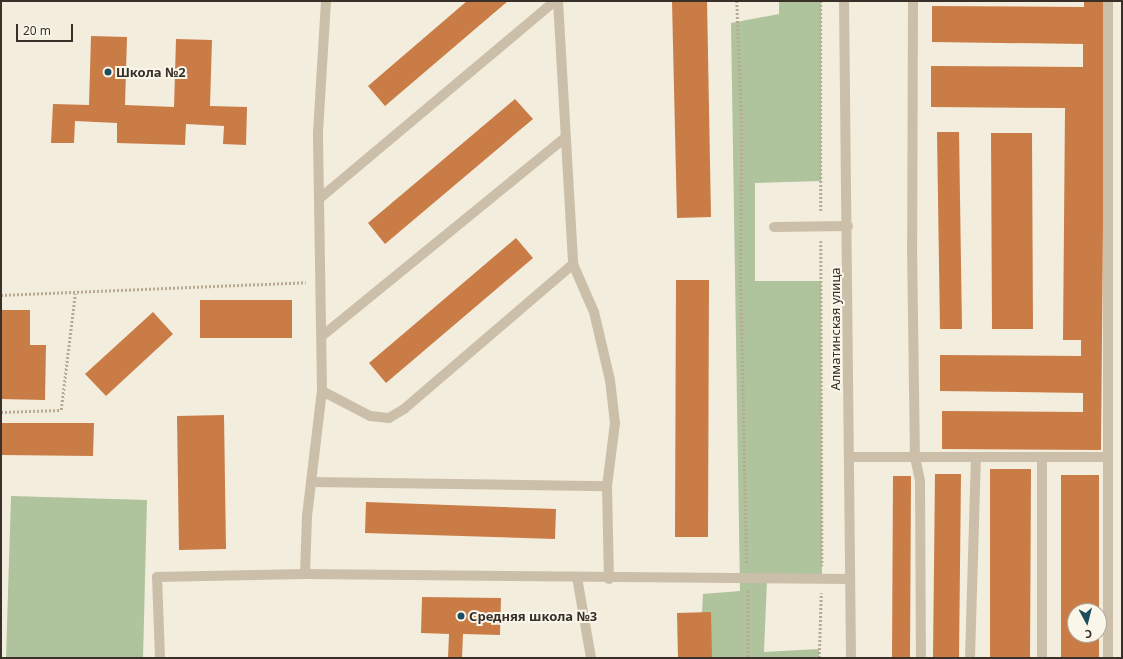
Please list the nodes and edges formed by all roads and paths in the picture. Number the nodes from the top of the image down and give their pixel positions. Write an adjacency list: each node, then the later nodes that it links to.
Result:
1 (326, 1): 10 (street)
2 (555, 1): 10 (street)
3 (558, 1): 9 (street)
4 (737, 1): 31 (path)
5 (821, 1): 11 (path)
6 (844, 1): 12 (street, Алматинская улица)
7 (913, 1): 22 (street)
8 (1108, 1): 25 (street)
9 (565, 138): 14 (street); 18 (street)
10 (319, 199): 15 (street)
11 (821, 226): 12 (street); 13 (street); 32 (path)
12 (848, 226): 21 (street, Алматинская улица)
13 (774, 227)
14 (573, 264): 19 (street); 27 (street)
15 (321, 282): 16 (path); 18 (street)
16 (75, 294): 17 (path); 20 (path)
17 (1, 295)
18 (322, 336): 19 (street)
19 (322, 391): 26 (street)
20 (1, 412)
21 (849, 456): 22 (street); 33 (street, Алматинская улица)
22 (915, 457): 23 (street); 39 (street)
23 (976, 457): 24 (street); 40 (street)
24 (1042, 457): 25 (street); 41 (street)
25 (1108, 457): 42 (street)
26 (311, 482): 27 (street); 28 (street)
27 (607, 486): 30 (street)
28 (305, 574): 29 (street); 34 (street)
29 (577, 577): 30 (street); 35 (street)
30 (609, 579): 31 (street)
31 (748, 579): 32 (street); 36 (path)
32 (822, 579): 33 (street); 37 (path)
33 (850, 579): 38 (street, Алматинская улица)
34 (160, 658)
35 (591, 658)
36 (748, 658)
37 (819, 658)
38 (851, 658)
39 (921, 658)
40 (970, 658)
41 (1042, 658)
42 (1108, 658)

